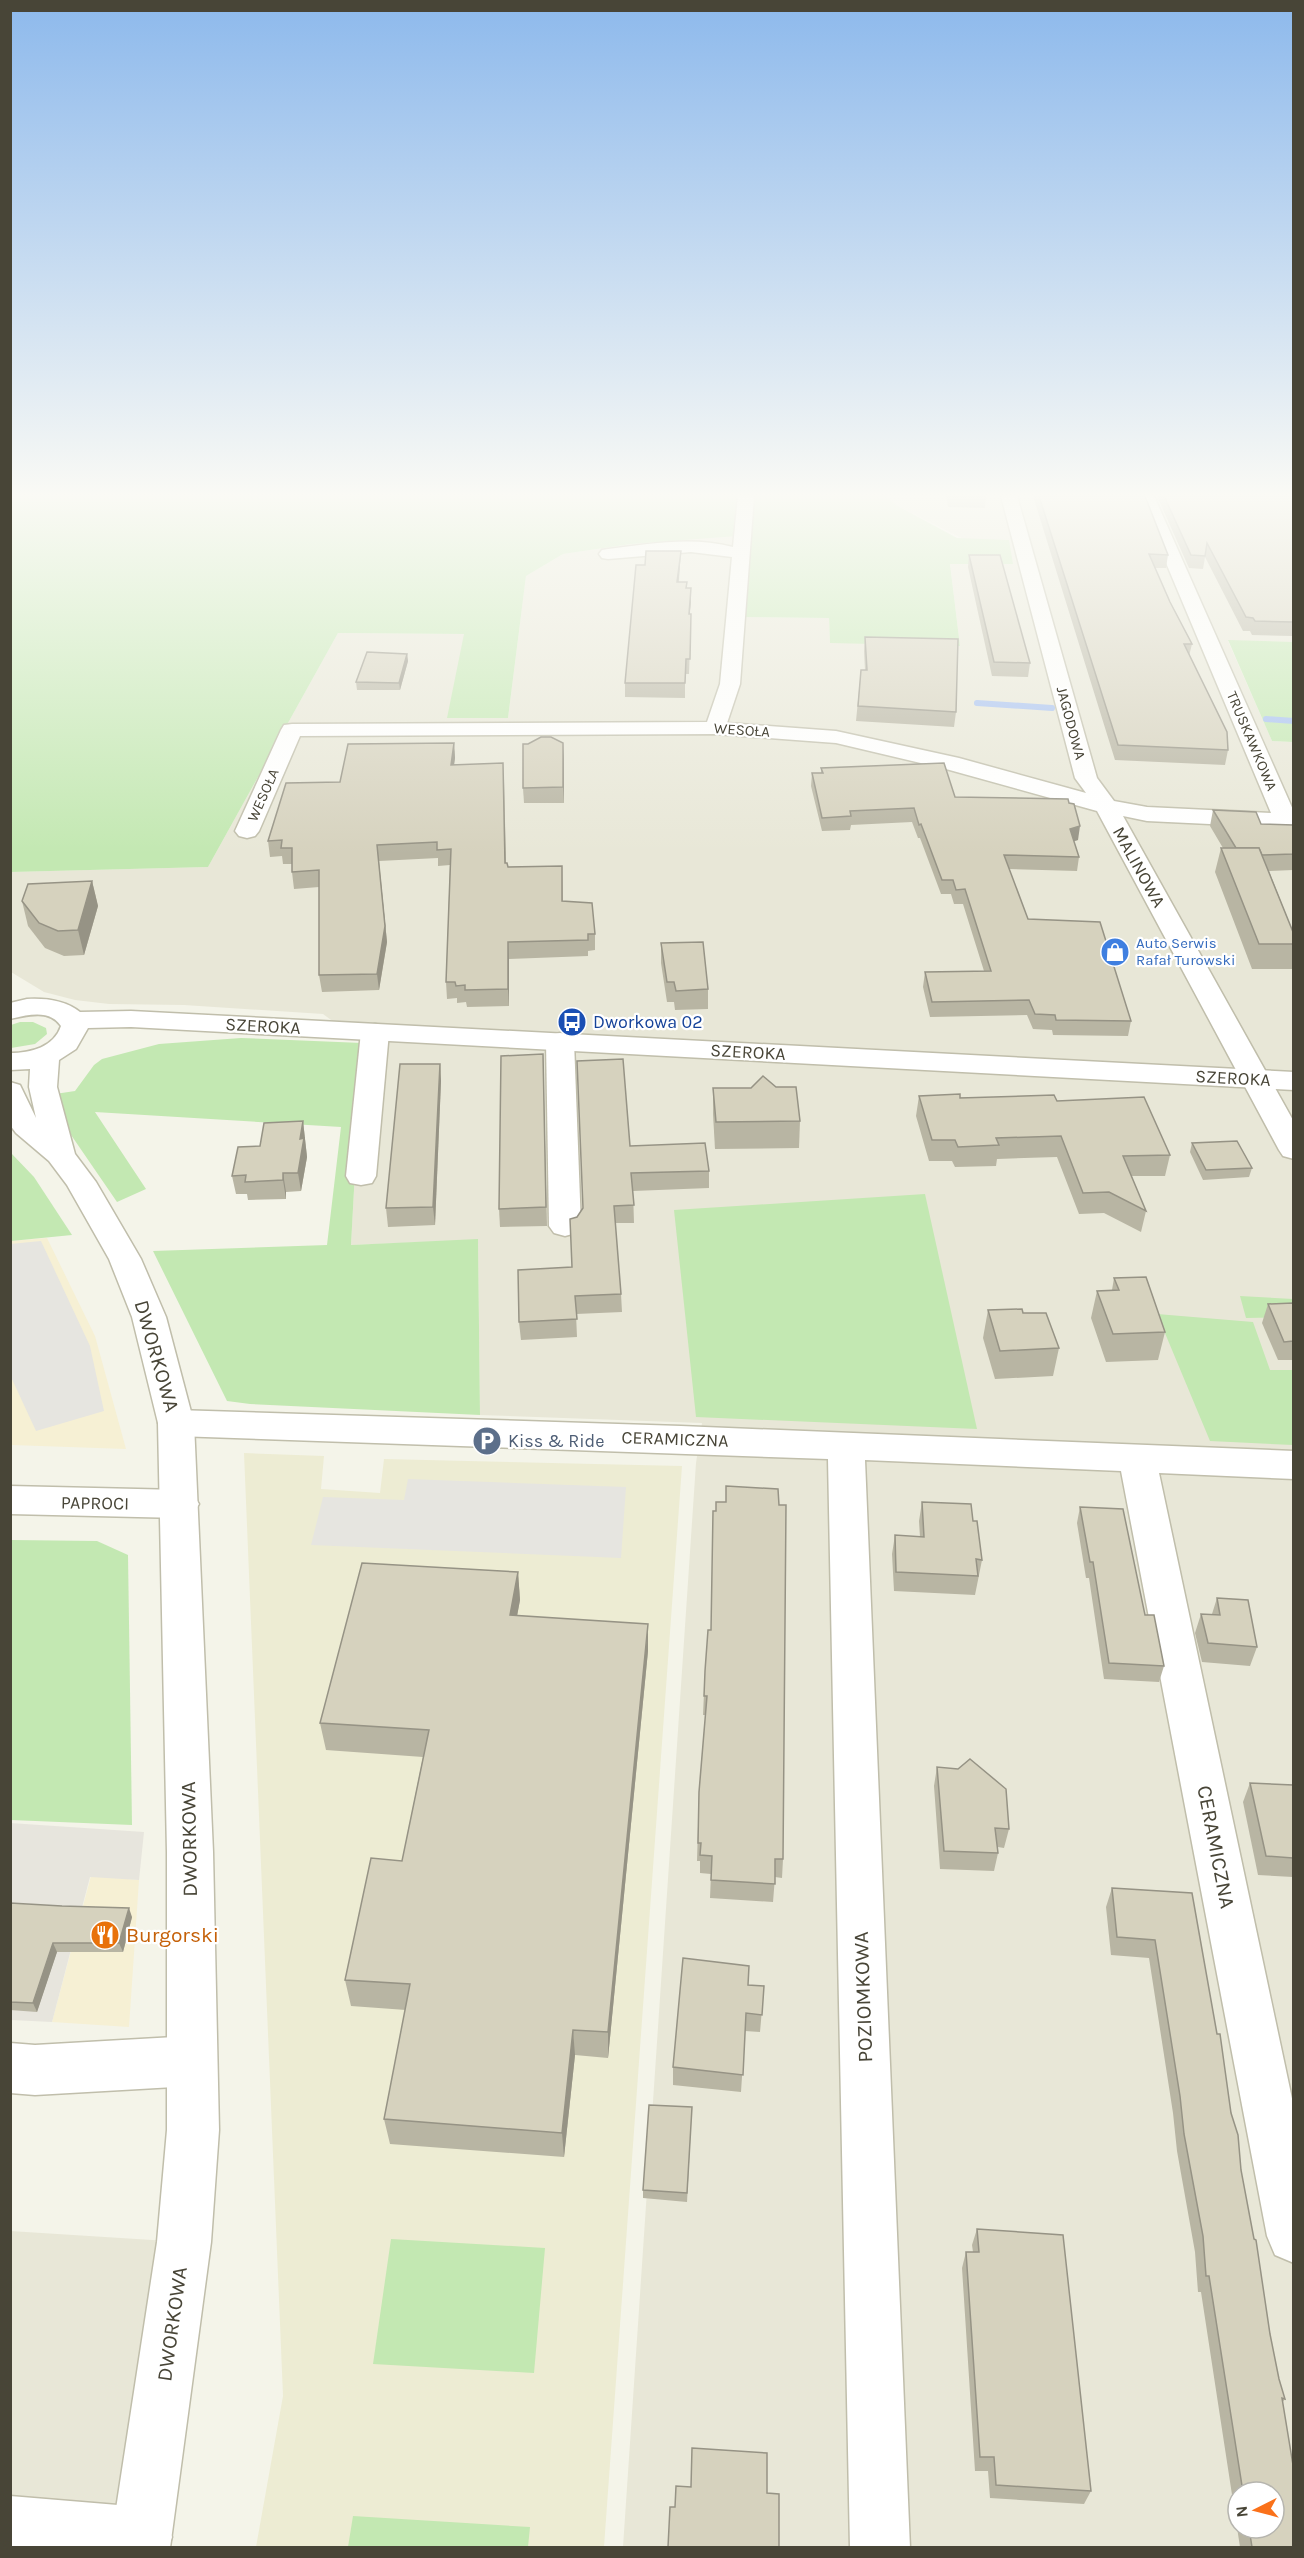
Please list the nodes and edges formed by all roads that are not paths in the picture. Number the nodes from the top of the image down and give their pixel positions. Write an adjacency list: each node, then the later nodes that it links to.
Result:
1 (736, 615): 4 (street)
2 (1042, 615): 5 (street, JAGODOWA)
3 (1199, 615): 6 (street, TRUSKAWKOWA)
4 (715, 728): 5 (street, WESOŁA); 7 (street, WESOŁA)
5 (1106, 806): 6 (street, WESOŁA); 13 (street, MALINOWA)
6 (1290, 821)
7 (247, 831)
8 (17, 1004): 10 (street)
9 (375, 1032): 10 (street, SZEROKA); 11 (street, SZEROKA); 18 (street)
10 (61, 1040): 12 (street, SZEROKA); 17 (street, DWORKOWA)
11 (560, 1041): 13 (street, SZEROKA); 19 (street)
12 (10, 1062)
13 (1255, 1079): 14 (street, SZEROKA); 16 (street, MALINOWA)
14 (1293, 1081)
15 (10, 1091): 17 (street, DWORKOWA)
16 (1293, 1150)
17 (60, 1155): 20 (street, DWORKOWA)
18 (361, 1176)
19 (565, 1226)
20 (176, 1423): 21 (street, CERAMICZNA); 25 (street, DWORKOWA)
21 (846, 1446): 22 (street, CERAMICZNA); 31 (street, POZIOMKOWA)
22 (1137, 1457): 23 (street, CERAMICZNA); 28 (street, CERAMICZNA)
23 (1293, 1465)
24 (10, 1500): 25 (street, PAPROCI)
25 (180, 1504): 26 (street, DWORKOWA)
26 (192, 2061): 27 (street); 30 (street, DWORKOWA)
27 (10, 2068)
28 (1293, 2236)
29 (10, 2526): 30 (street)
30 (141, 2542)
31 (880, 2547)

